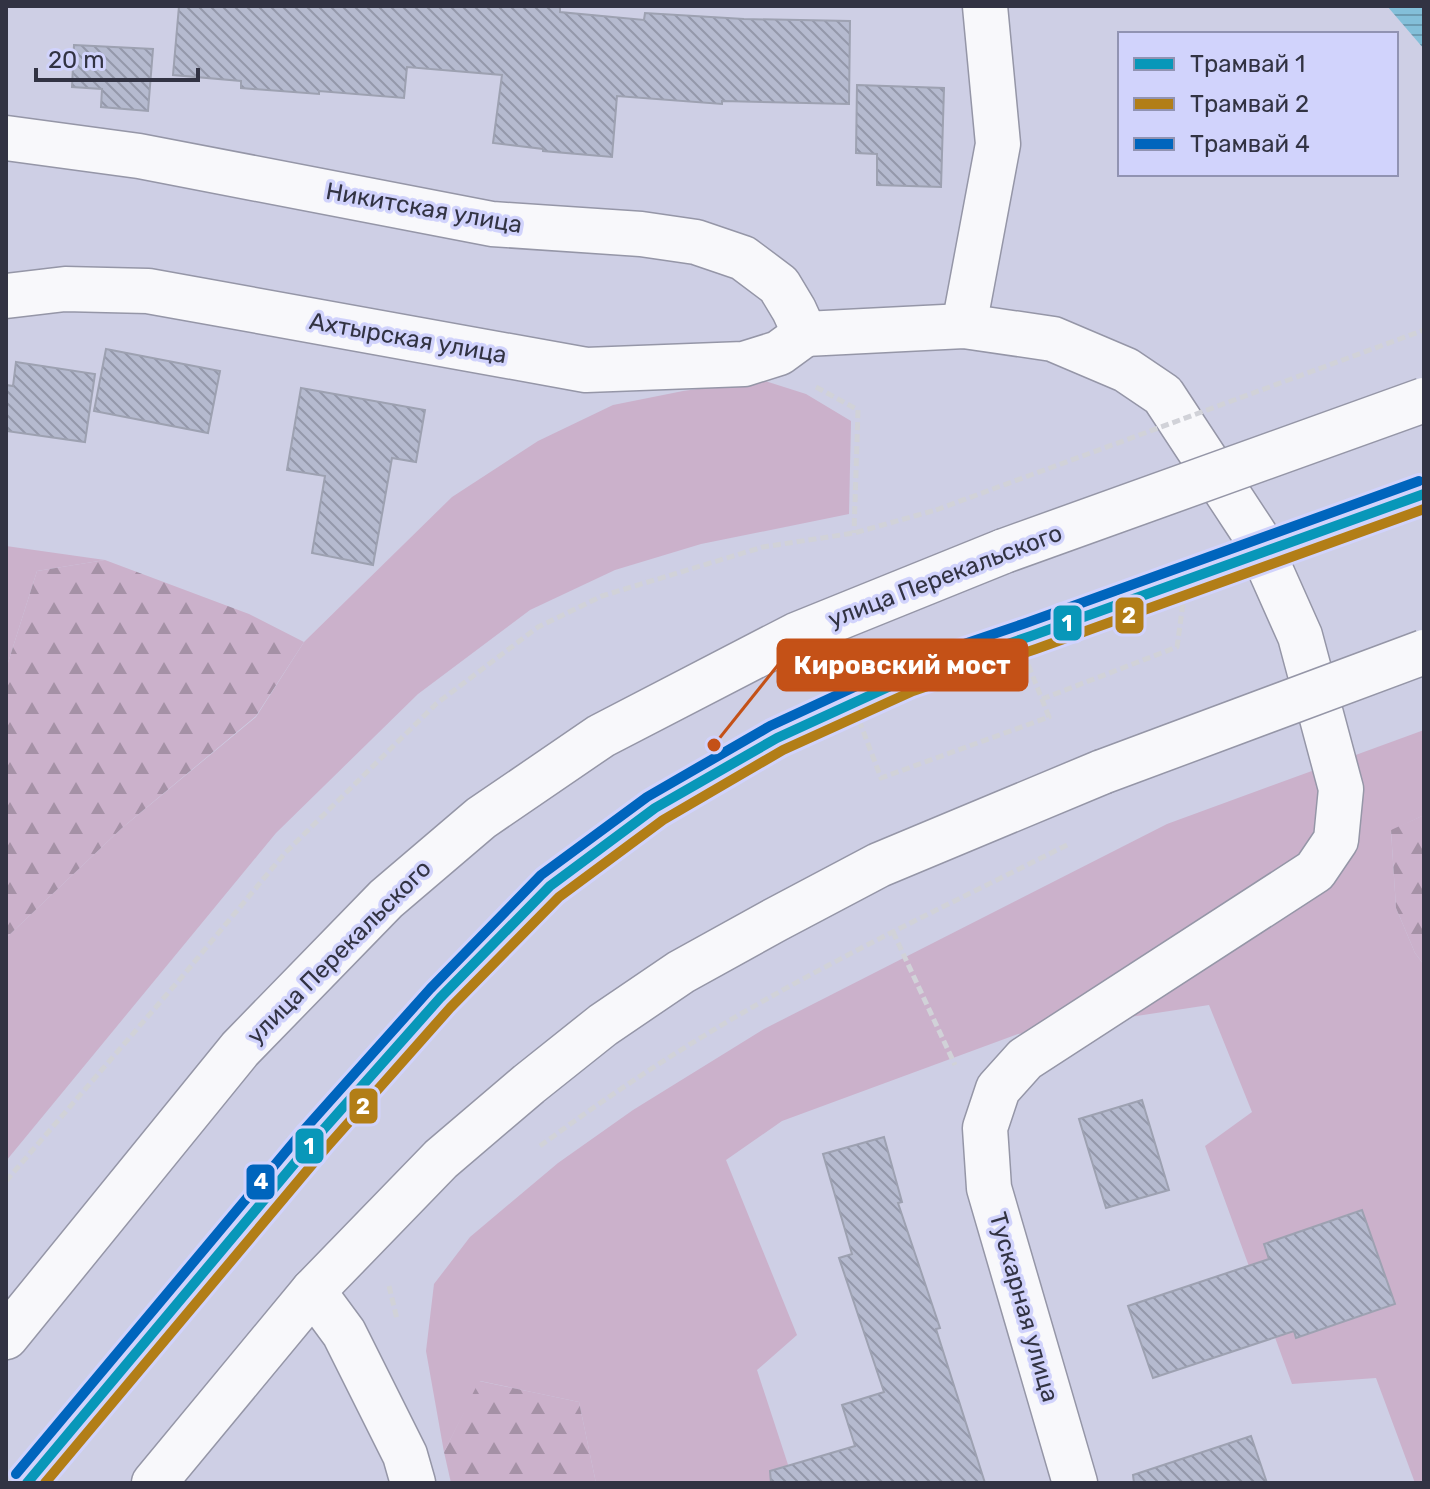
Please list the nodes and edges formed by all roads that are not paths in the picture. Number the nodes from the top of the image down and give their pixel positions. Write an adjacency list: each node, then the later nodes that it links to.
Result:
1 (985, 6): 4 (street)
2 (6, 138): 5 (street, Никитская улица)
3 (6, 296): 5 (street, Ахтырская улица)
4 (964, 326): 5 (street); 12 (street, Тускарная улица)
5 (805, 334)
6 (1424, 400): 9 (street, улица Перекальского, bridge)
7 (1424, 652): 8 (street, bridge)
8 (313, 1291): 10 (street); 11 (street)
9 (6, 1337)
10 (154, 1483)
11 (413, 1483)
12 (1075, 1483)

